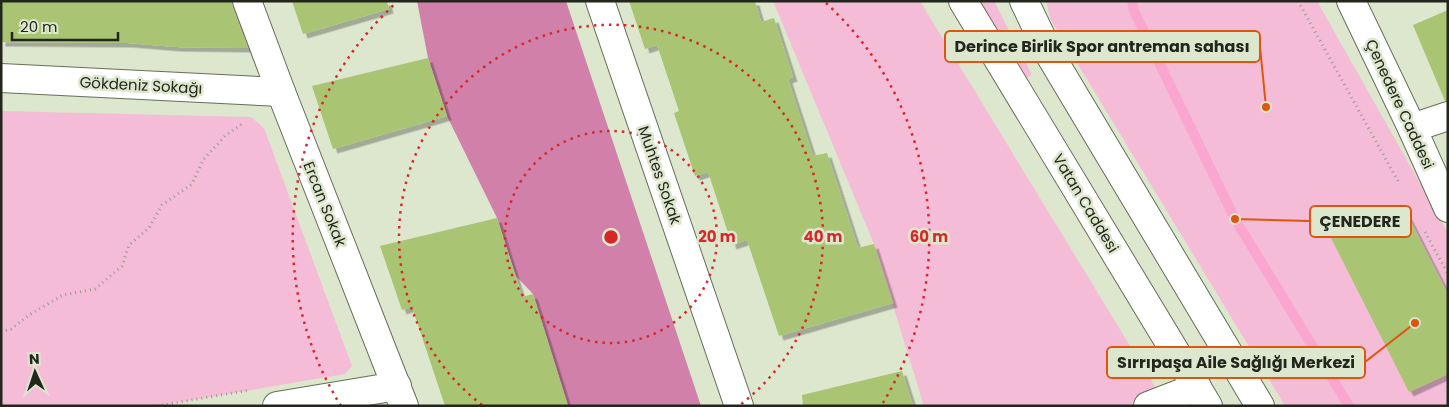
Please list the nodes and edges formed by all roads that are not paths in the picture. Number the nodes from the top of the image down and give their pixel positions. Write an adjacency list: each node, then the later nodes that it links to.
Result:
1 (247, 1): 7 (street, Ercan Sokak)
2 (600, 1): 14 (street, Muhtes Sokak)
3 (963, 1): 12 (street, Vatan Caddesi)
4 (1024, 1): 16 (street)
5 (1351, 1): 9 (street, Çenedere Caddesi)
6 (1, 78): 7 (street, Gökdeniz Sokağı)
7 (281, 92): 11 (street, Ercan Sokak)
8 (1448, 116): 9 (street)
9 (1412, 128): 10 (street, Çenedere Caddesi)
10 (1448, 208)
11 (400, 396): 13 (street)
12 (1202, 396): 15 (street)
13 (277, 406)
14 (739, 406)
15 (1148, 406)
16 (1260, 406)

